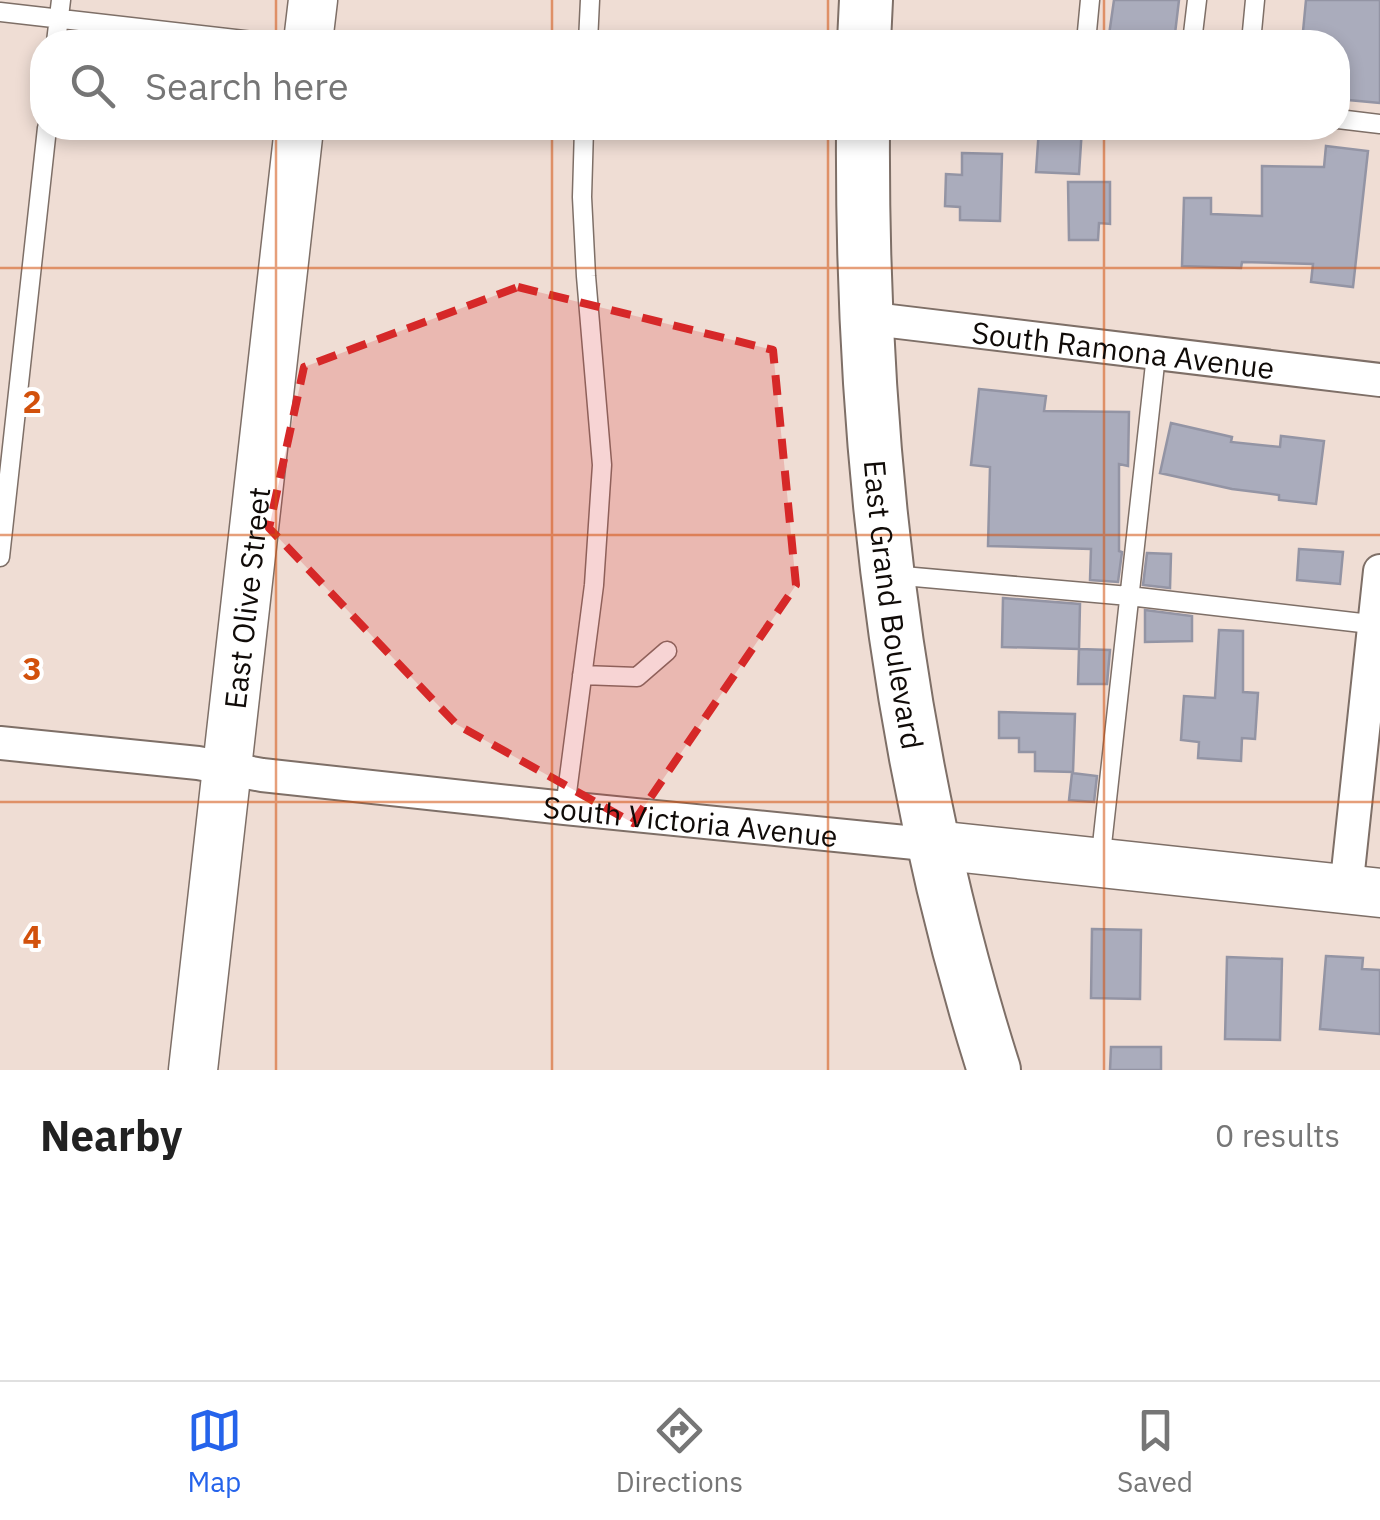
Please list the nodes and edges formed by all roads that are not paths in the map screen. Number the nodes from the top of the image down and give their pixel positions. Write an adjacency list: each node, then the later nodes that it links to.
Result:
1 (313, 0): 10 (street)
2 (590, 0): 11 (lane)
3 (866, 0): 12 (main road)
4 (1090, 0): 13 (lane)
5 (1197, 0): 14 (lane)
6 (1255, 0): 15 (lane)
7 (60, 9): 8 (lane); 9 (lane)
8 (0, 12)
9 (189, 30)
10 (309, 30)
11 (589, 30)
12 (865, 30)
13 (1087, 30)
14 (1193, 30)
15 (1251, 30)
16 (1350, 120): 17 (lane)
17 (1380, 124)
18 (46, 140): 25 (lane)
19 (298, 140): 33 (street, East Olive Street)
20 (584, 140): 31 (lane)
21 (863, 140): 22 (main road, East Grand Boulevard)
22 (864, 318): 23 (street, South Ramona Avenue); 27 (main road, East Grand Boulevard)
23 (1156, 355): 24 (street, South Ramona Avenue); 28 (lane)
24 (1380, 380)
25 (0, 557)
26 (1380, 571): 29 (street)
27 (887, 574): 28 (lane); 35 (main road, East Grand Boulevard)
28 (1129, 596): 29 (lane); 36 (lane)
29 (1377, 625): 37 (street)
30 (667, 651): 31 (lane)
31 (582, 675): 34 (lane)
32 (0, 743): 33 (street, South Victoria Avenue)
33 (227, 770): 34 (street, South Victoria Avenue); 38 (street, East Olive Street)
34 (566, 808): 35 (street, South Victoria Avenue)
35 (935, 845): 36 (street, South Victoria Avenue); 39 (main road, East Grand Boulevard)
36 (1100, 863): 37 (street, South Victoria Avenue)
37 (1363, 892)
38 (193, 1070)
39 (994, 1070)

